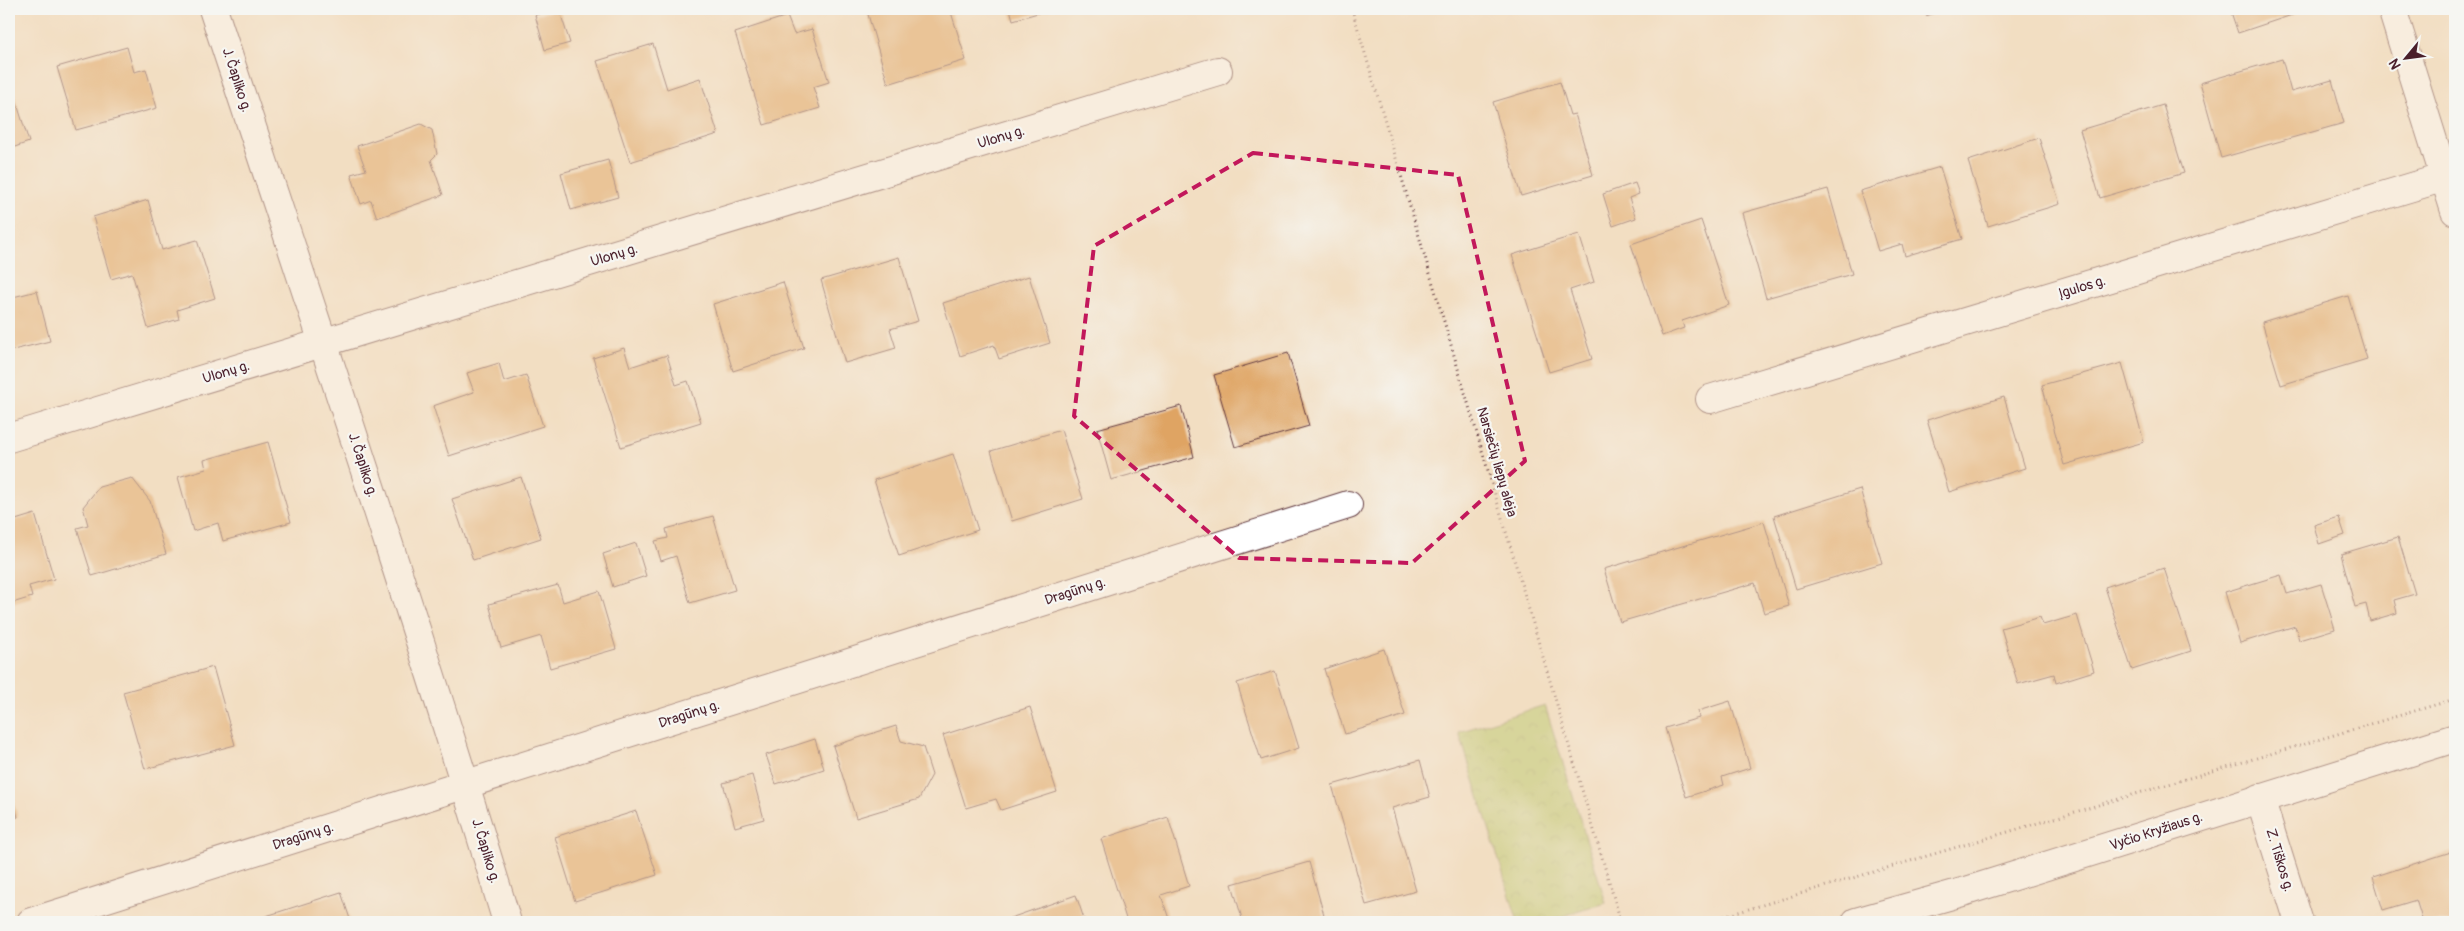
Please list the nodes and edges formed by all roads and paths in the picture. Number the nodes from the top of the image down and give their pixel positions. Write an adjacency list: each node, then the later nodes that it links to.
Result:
1 (213, 9): 7 (street, J. Čapliko g.)
2 (1352, 9): 17 (path, Narsiečių liepų alėja)
3 (2392, 9): 5 (street)
4 (1218, 71): 7 (street, Ulonų g.)
5 (2450, 176): 6 (street); 8 (street, Įgulos g.)
6 (2455, 211)
7 (324, 343): 9 (street, Ulonų g.); 13 (street, J. Čapliko g.)
8 (1710, 399)
9 (9, 438)
10 (1348, 505): 13 (street, Dragūnų g.)
11 (2455, 699): 18 (path)
12 (2455, 738): 14 (street, Vyčio Kryžiaus g.)
13 (466, 785): 15 (street, Dragūnų g.); 16 (street, J. Čapliko g.)
14 (2260, 798): 19 (street, Vyčio Kryžiaus g.); 20 (street, Z. Tiškos g.)
15 (31, 922)
16 (508, 922)
17 (1621, 922)
18 (1705, 922)
19 (1856, 922)
20 (2299, 922)

